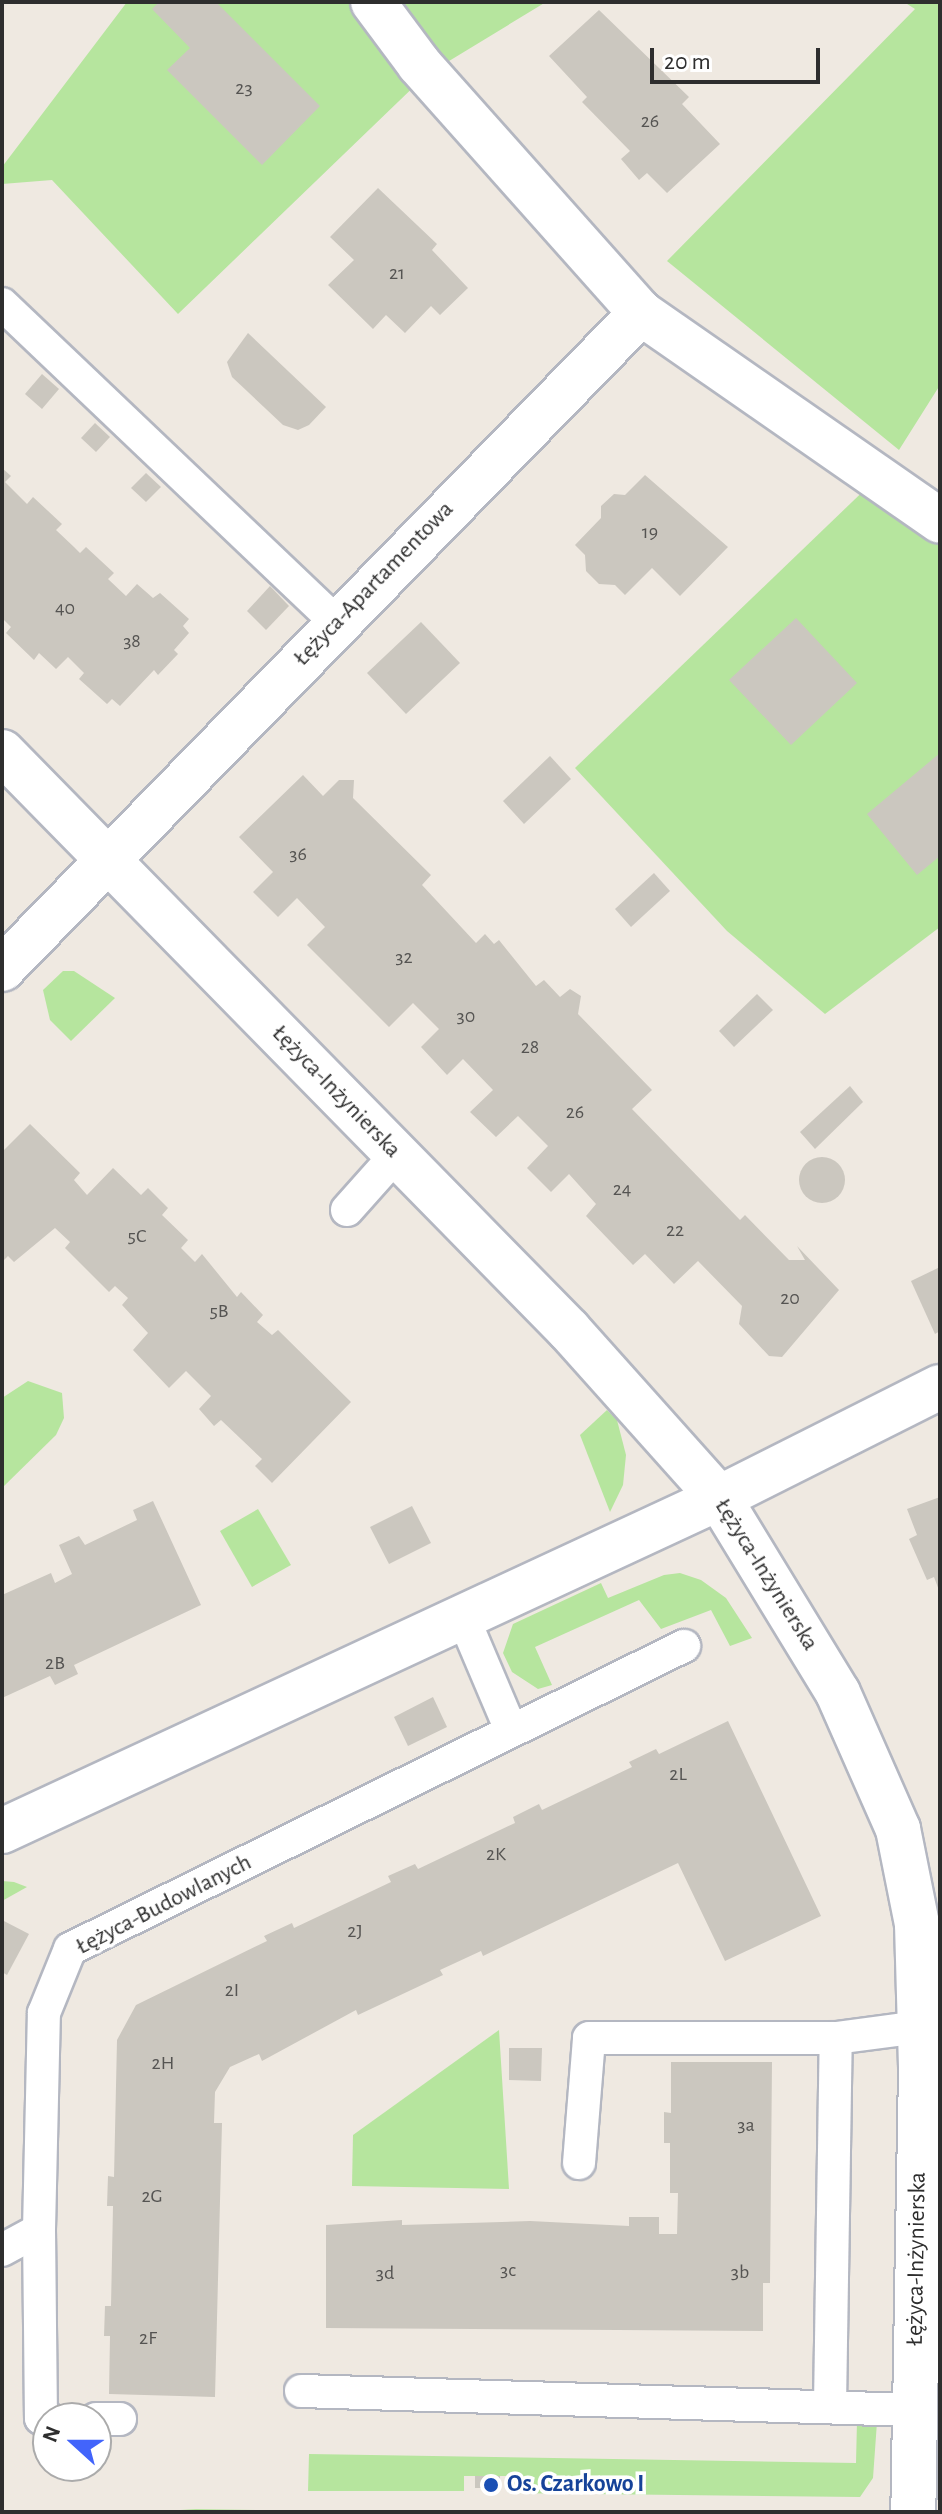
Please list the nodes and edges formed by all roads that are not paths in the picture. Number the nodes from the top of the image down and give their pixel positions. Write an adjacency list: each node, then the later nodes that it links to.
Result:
1 (373, 2): 3 (street)
2 (2, 304): 5 (lane)
3 (641, 313): 4 (street); 5 (street, Łężyca-Apartamentowa)
4 (940, 521)
5 (336, 622): 7 (street, Łężyca-Apartamentowa)
6 (2, 752): 7 (street, Łężyca-Inżynierska)
7 (110, 858): 8 (street); 9 (street, Łężyca-Inżynierska)
8 (2, 969)
9 (396, 1155): 10 (lane); 12 (street, Łężyca-Inżynierska)
10 (347, 1210)
11 (940, 1387): 12 (street)
12 (719, 1498): 13 (street); 18 (street, Łężyca-Inżynierska)
13 (463, 1617): 15 (lane); 16 (street)
14 (684, 1646): 15 (lane, Łężyca-Budowlanych)
15 (511, 1730): 20 (lane, Łężyca-Budowlanych)
16 (2, 1831)
17 (836, 2038): 18 (lane); 19 (lane); 25 (lane)
18 (927, 2055): 22 (street, Łężyca-Inżynierska)
19 (579, 2163)
20 (39, 2230): 21 (lane); 24 (lane, Łężyca-Budowlanych)
21 (2, 2250)
22 (927, 2365): 26 (street, Łężyca-Inżynierska)
23 (301, 2391): 25 (lane)
24 (41, 2402)
25 (830, 2405): 26 (lane)
26 (914, 2410): 27 (street, Łężyca-Inżynierska)
27 (913, 2512)

